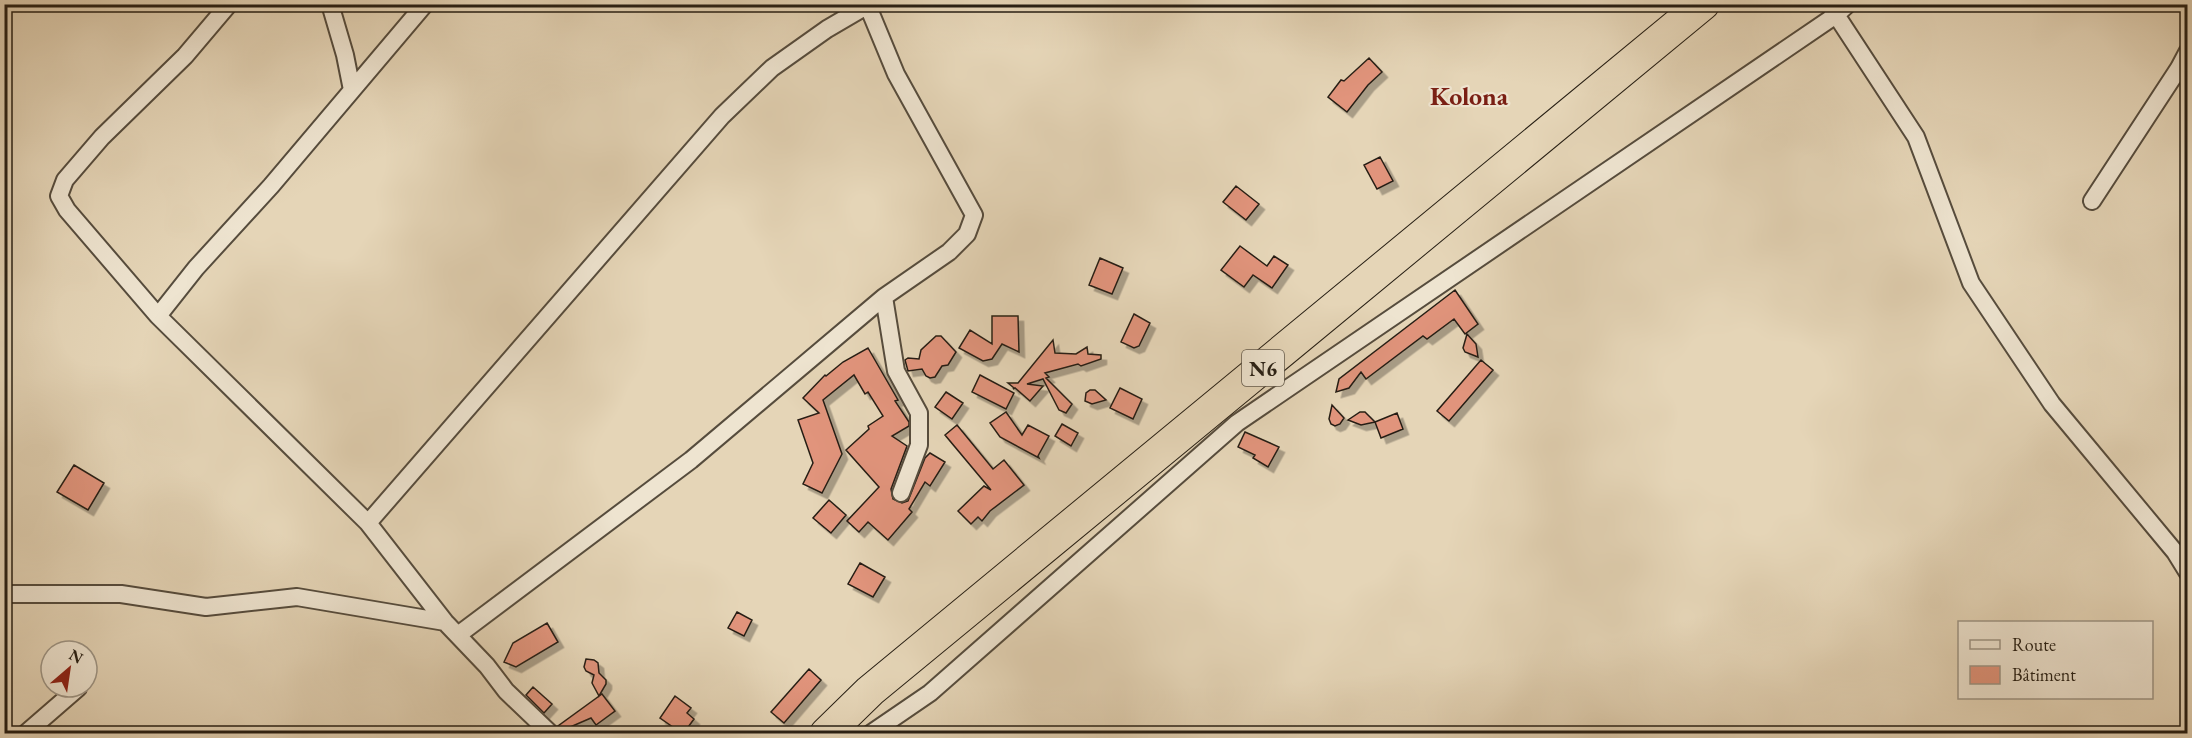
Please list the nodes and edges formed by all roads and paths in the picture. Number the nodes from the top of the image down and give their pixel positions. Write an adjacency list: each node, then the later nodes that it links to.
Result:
1 (230, 4): 11 (street)
2 (330, 4): 8 (street)
3 (425, 4): 8 (street)
4 (1703, 4): 22 (highway, N6)
5 (868, 5): 10 (street); 13 (street)
6 (1838, 8): 14 (street); 23 (street)
7 (2187, 51): 9 (street)
8 (352, 90): 11 (street)
9 (2092, 201)
10 (885, 297): 12 (street); 18 (street)
11 (158, 316): 13 (street)
12 (901, 493)
13 (368, 523): 17 (street)
14 (2181, 548): 15 (street)
15 (2187, 573)
16 (4, 594): 17 (street)
17 (445, 622): 18 (street)
18 (458, 635): 21 (street)
19 (65, 699): 20 (street)
20 (25, 734)
21 (551, 734)
22 (826, 734)
23 (870, 734)

